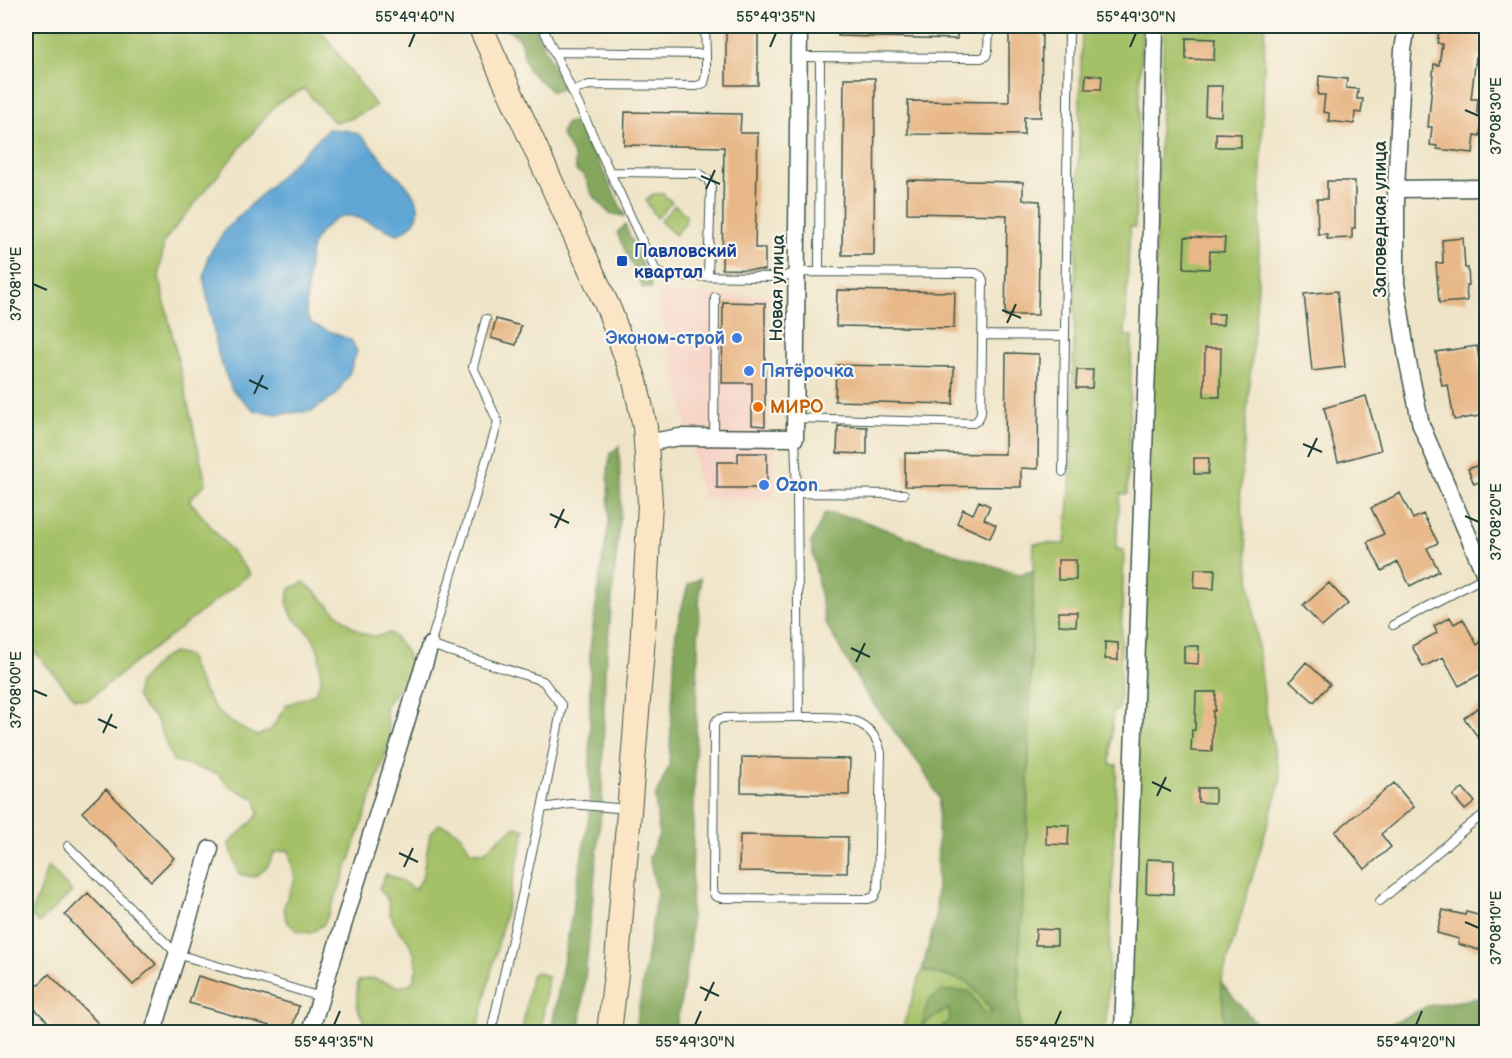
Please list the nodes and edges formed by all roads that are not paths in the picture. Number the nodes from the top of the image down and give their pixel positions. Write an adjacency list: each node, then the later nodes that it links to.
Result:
1 (480, 26): 27 (main road)
2 (542, 26): 9 (lane)
3 (705, 26): 10 (lane)
4 (799, 26): 11 (street, Новая улица)
5 (988, 26): 12 (lane)
6 (1069, 26): 23 (lane)
7 (1155, 26): 47 (street)
8 (1407, 26): 16 (street, Заповедная улица)
9 (554, 52): 10 (lane); 13 (lane)
10 (706, 54): 13 (lane)
11 (798, 57): 12 (lane); 17 (street, Новая улица)
12 (820, 57): 18 (lane)
13 (572, 91): 14 (lane)
14 (610, 172): 19 (lane); 19 (lane)
15 (1486, 188): 16 (street)
16 (1396, 189): 31 (street, Заповедная улица)
17 (796, 272): 18 (lane); 19 (lane); 24 (street, Новая улица)
18 (819, 272): 22 (lane)
19 (708, 276)
20 (716, 297): 25 (lane)
21 (486, 319): 33 (lane)
22 (982, 335): 23 (lane); 24 (lane)
23 (1065, 336): 28 (lane)
24 (795, 418): 26 (street, Новая улица)
25 (714, 437): 26 (street); 27 (street)
26 (795, 438): 29 (lane)
27 (646, 443): 36 (main road)
28 (1063, 472)
29 (797, 493): 30 (lane); 34 (lane)
30 (904, 494)
31 (1486, 576): 32 (lane)
32 (1393, 625)
33 (430, 645): 35 (lane); 42 (street)
34 (800, 717): 34 (lane)
35 (542, 808): 36 (lane); 45 (lane)
36 (629, 809): 46 (main road)
37 (1486, 813): 40 (lane)
38 (68, 846): 41 (lane)
39 (210, 849): 41 (street)
40 (1380, 901)
41 (177, 954): 42 (lane); 43 (street)
42 (321, 997): 44 (street)
43 (153, 1032)
44 (310, 1032)
45 (491, 1032)
46 (609, 1032)
47 (1123, 1032)

